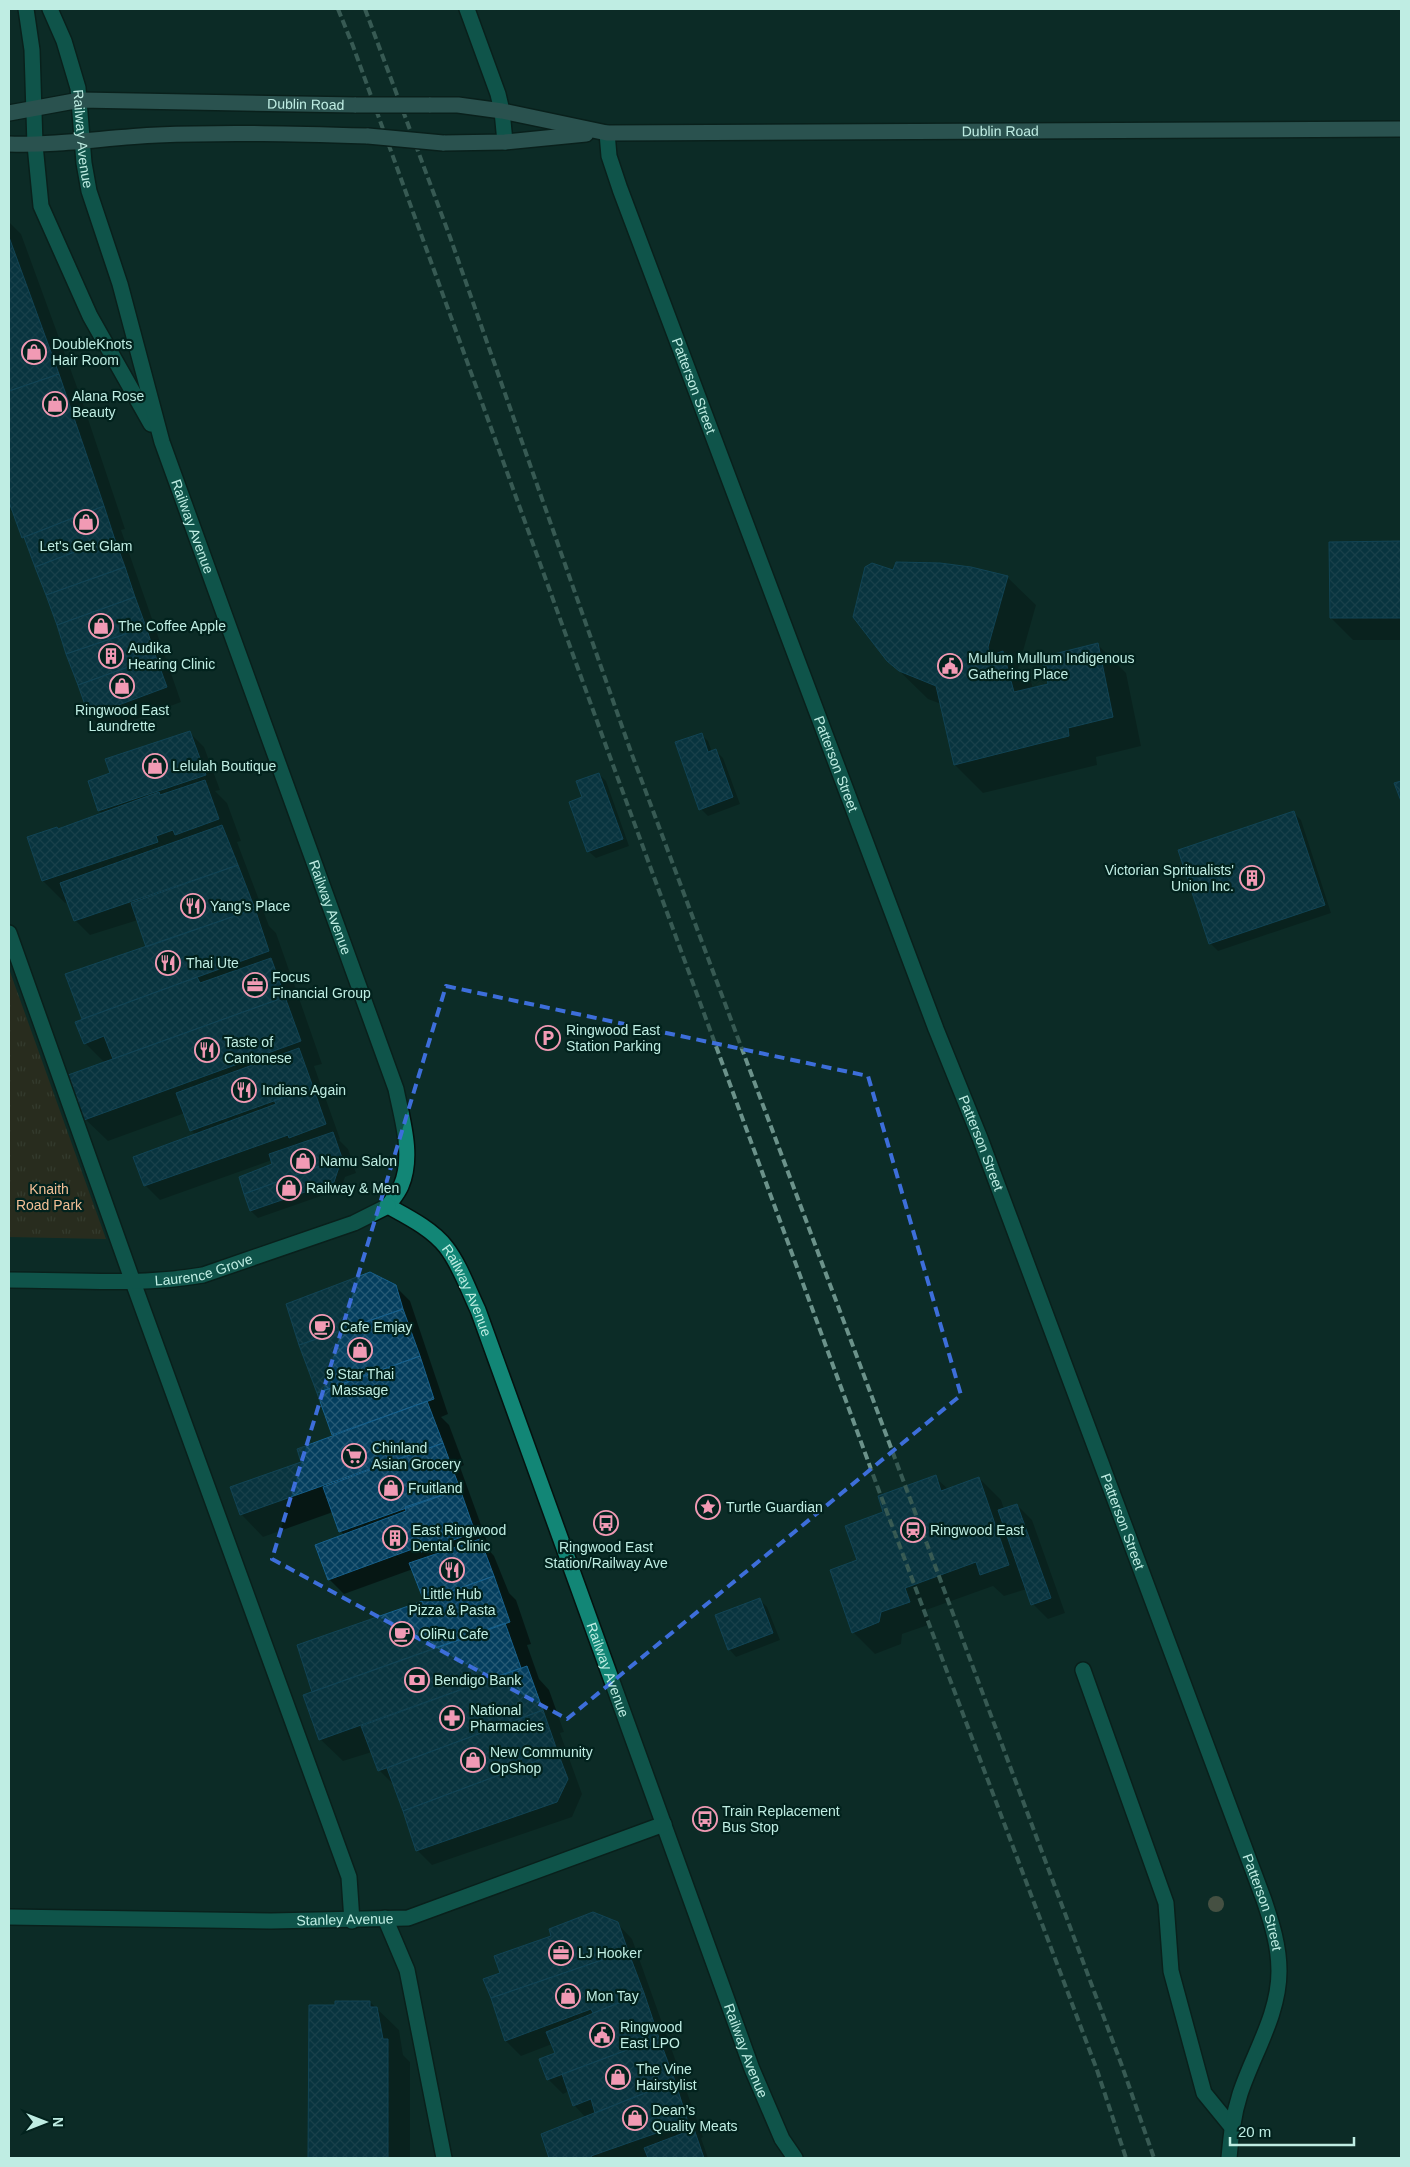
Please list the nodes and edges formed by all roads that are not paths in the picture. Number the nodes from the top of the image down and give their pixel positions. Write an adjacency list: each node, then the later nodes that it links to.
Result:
1 (26, 9): 5 (street)
2 (50, 9): 4 (street, Railway Avenue)
3 (467, 9): 6 (street)
4 (80, 100): 5 (main road, Dublin Road); 6 (main road, Dublin Road, bridge); 10 (street, Railway Avenue)
5 (33, 108): 7 (main road, Dublin Road); 13 (street, Railway Avenue)
6 (502, 111): 9 (main road, Dublin Road); 11 (street)
7 (9, 112)
8 (1401, 129): 9 (main road, Dublin Road)
9 (603, 132): 11 (main road, Dublin Road); 24 (street, Patterson Street)
10 (82, 141): 11 (main road, Dublin Road, bridge); 13 (main road, Dublin Road); 14 (street, Railway Avenue)
11 (505, 142)
12 (9, 144): 13 (main road, Dublin Road)
13 (35, 145): 14 (street, Railway Avenue)
14 (162, 442): 16 (street, Railway Avenue)
15 (9, 933): 18 (street)
16 (388, 1206): 18 (street, Laurence Grove); 20 (street, Railway Avenue)
17 (9, 1280): 18 (street, Laurence Grove)
18 (133, 1282): 23 (street)
19 (1083, 1670): 24 (street)
20 (664, 1824): 22 (street, Stanley Avenue); 26 (street, Railway Avenue)
21 (9, 1917): 23 (street, Stanley Avenue)
22 (385, 1918): 23 (street, Stanley Avenue); 25 (street)
23 (352, 1921)
24 (1231, 2126): 27 (street, Patterson Street)
25 (444, 2158)
26 (795, 2158)
27 (1229, 2158)

